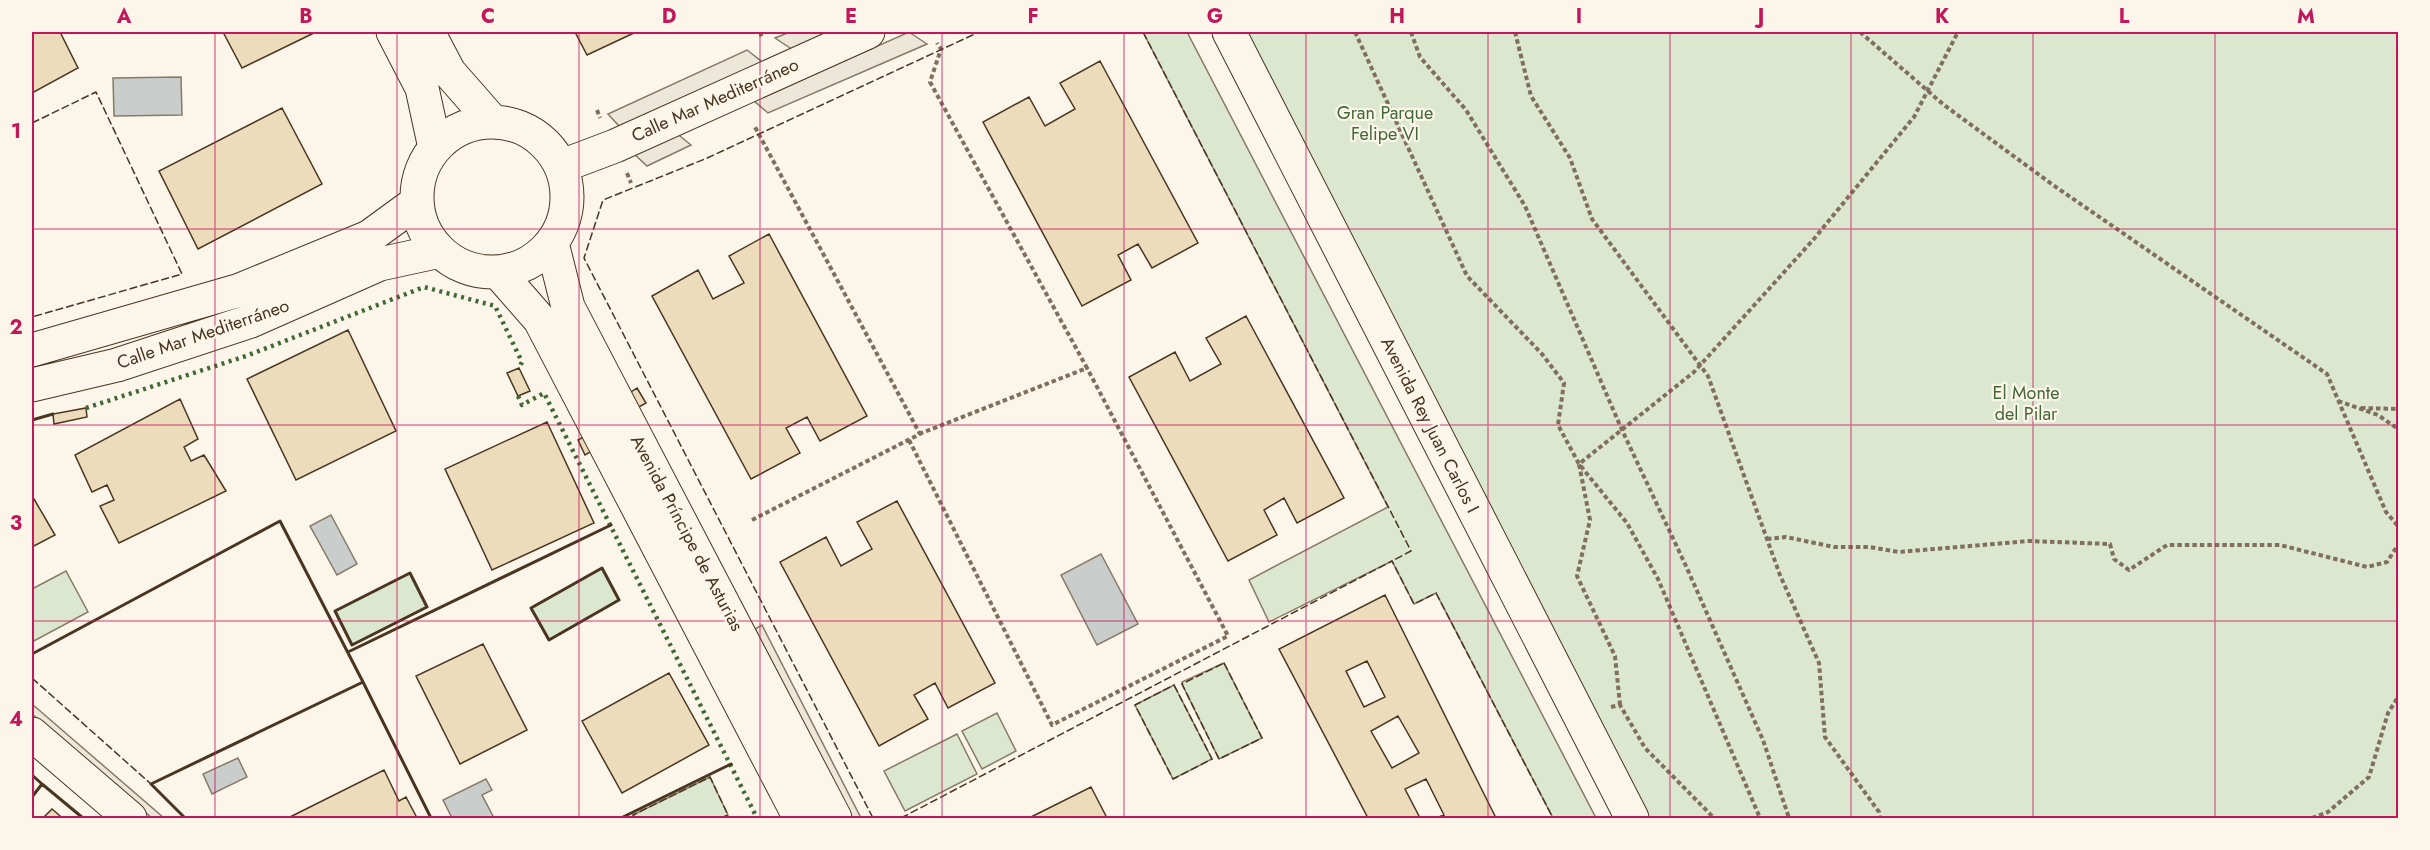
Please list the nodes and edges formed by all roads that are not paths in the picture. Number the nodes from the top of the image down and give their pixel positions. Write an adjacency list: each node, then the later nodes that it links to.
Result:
1 (393, 32): 6 (street)
2 (428, 32): 5 (street)
3 (868, 32): 7 (street, Calle Mar Mediterráneo)
4 (1229, 32): 18 (street, Avenida Rey Juan Carlos I)
5 (492, 121): 6 (street); 7 (street)
6 (435, 148): 8 (street)
7 (562, 166): 9 (street)
8 (417, 202): 10 (street); 12 (street, Calle Mar Mediterráneo)
9 (552, 243): 11 (street); 17 (street, Avenida Príncipe de Asturias)
10 (440, 251): 11 (street); 13 (street, Calle Mar Mediterráneo)
11 (498, 272): 16 (street, Avenida Príncipe de Asturias)
12 (32, 351)
13 (32, 385)
14 (32, 734): 15 (street)
15 (130, 819)
16 (800, 819)
17 (835, 819)
18 (1632, 819)

